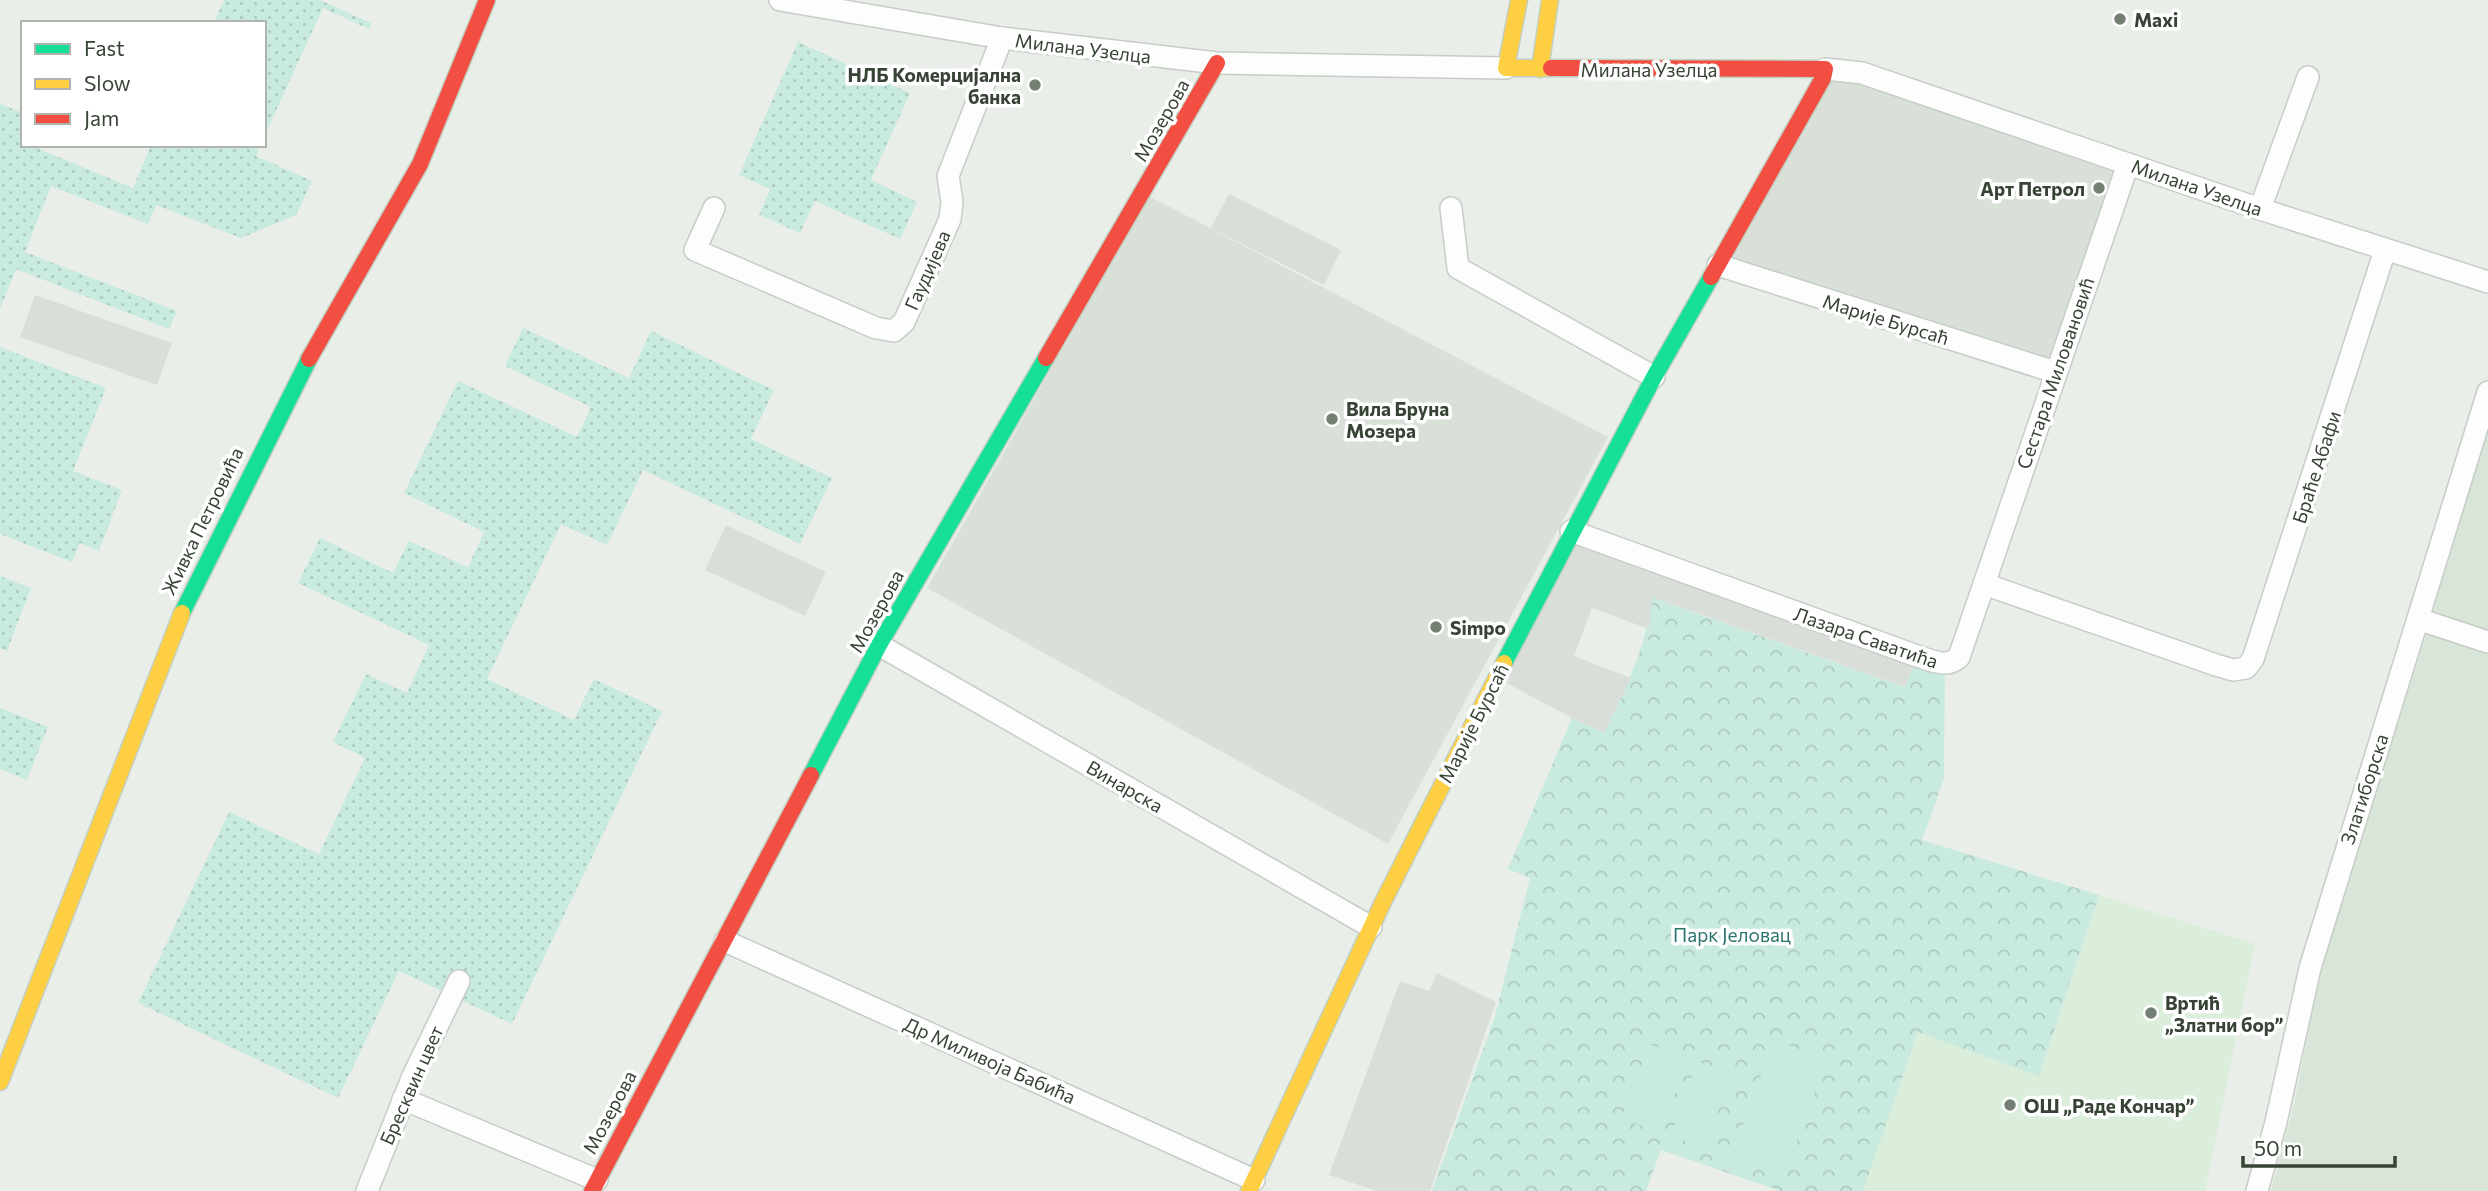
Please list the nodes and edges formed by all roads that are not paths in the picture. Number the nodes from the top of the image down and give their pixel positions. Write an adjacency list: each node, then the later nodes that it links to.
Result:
1 (487, 0): 29 (street, Живка Петровића)
2 (780, 0): 5 (street, Милана Узелца)
3 (1519, 0): 7 (street)
4 (1550, 0): 8 (street)
5 (1002, 38): 6 (street, Милана Узелца); 12 (street, Гаудијева)
6 (1217, 63): 7 (street, Милана Узелца); 25 (street, Мозерова)
7 (1506, 68): 8 (street, Милана Узелца)
8 (1540, 69): 9 (street, Милана Узелца)
9 (1825, 69): 11 (street, Милана Узелца); 16 (street, Марије Бурсаћ)
10 (2308, 77): 14 (street)
11 (2128, 164): 14 (street, Милана Узелца); 18 (street, Сестара Миловановић)
12 (714, 208)
13 (1451, 208): 19 (street)
14 (2260, 209): 15 (street, Милана Узелца)
15 (2385, 250): 17 (street, Милана Узелца); 22 (street, Браће Абафи)
16 (1717, 265): 18 (street, Марије Бурсаћ); 19 (street, Марије Бурсаћ)
17 (2488, 282)
18 (2055, 372): 22 (street, Сестара Миловановић)
19 (1654, 377): 21 (street, Марије Бурсаћ)
20 (2488, 391): 23 (street, Златиборска)
21 (1571, 531): 22 (street, Лазара Саватића); 26 (street, Марије Бурсаћ)
22 (1984, 584)
23 (2418, 620): 24 (street); 34 (street, Златиборска)
24 (2488, 642)
25 (879, 645): 26 (street, Винарска); 27 (street, Мозерова)
26 (1371, 927): 32 (street, Марије Бурсаћ)
27 (725, 941): 31 (street, Мозерова); 32 (street, Др Миливоја Бабића)
28 (459, 981): 30 (street, Бресквин цвет)
29 (0, 1082)
30 (403, 1099): 31 (street); 33 (street, Бресквин цвет)
31 (595, 1185)
32 (1252, 1185)
33 (367, 1191)
34 (2257, 1191)

